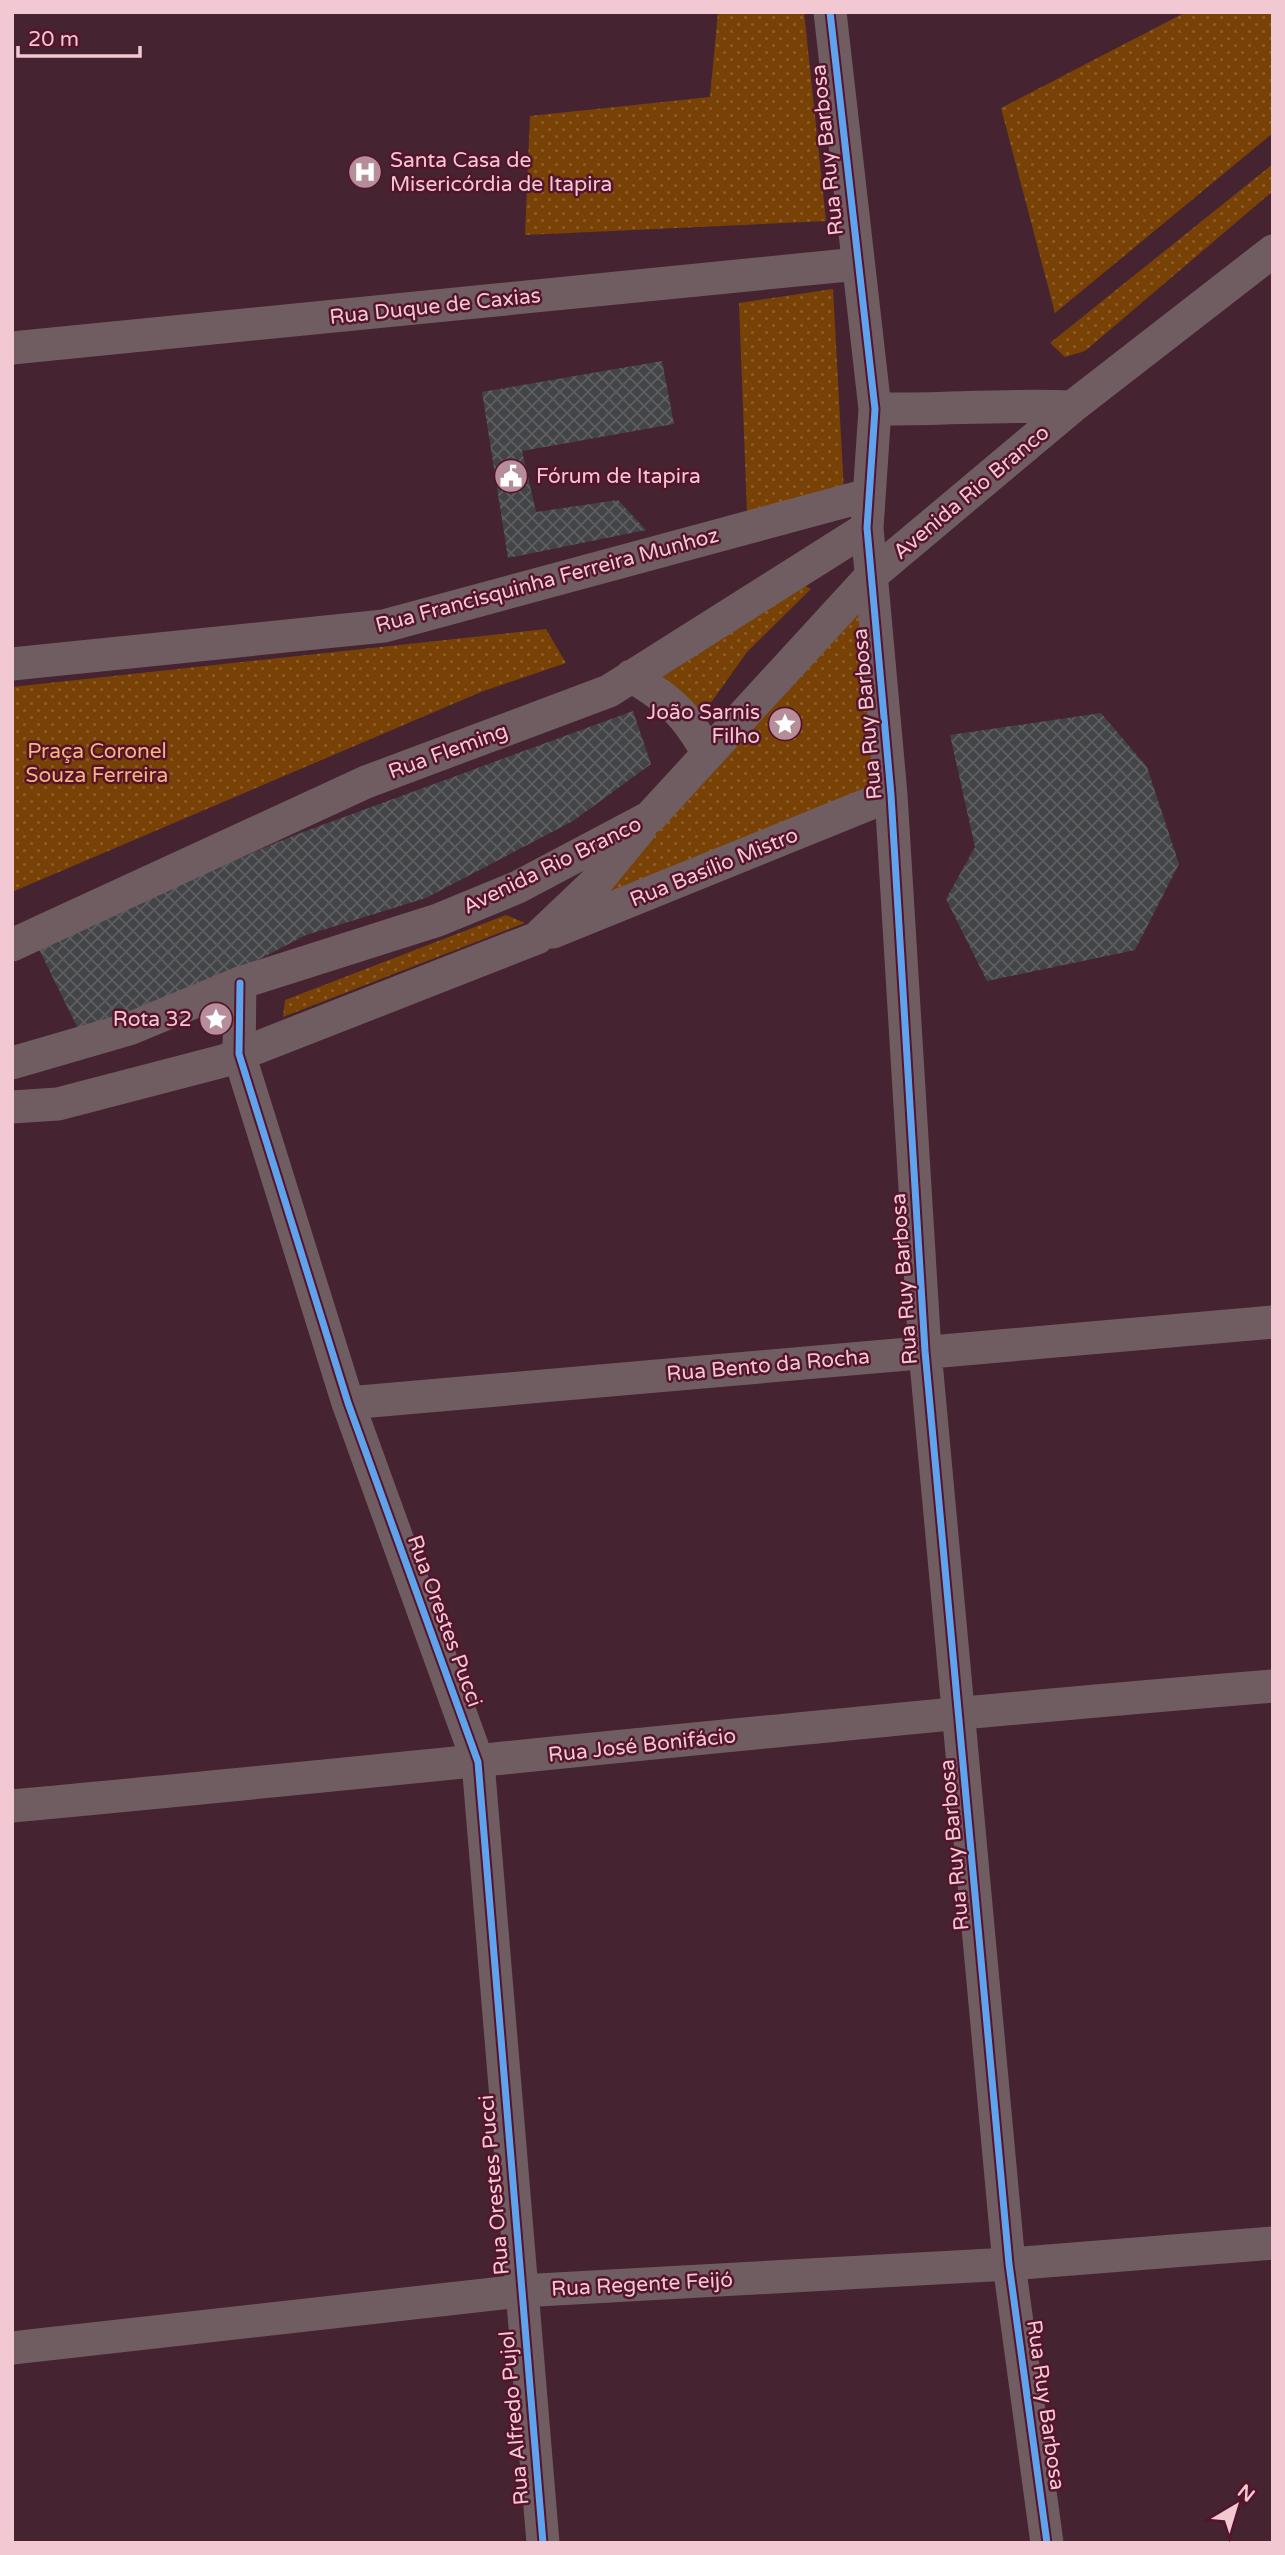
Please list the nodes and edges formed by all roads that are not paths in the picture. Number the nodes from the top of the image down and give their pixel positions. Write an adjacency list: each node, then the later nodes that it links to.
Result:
1 (830, 12): 3 (street, Rua Ruy Barbosa)
2 (1273, 251): 5 (street, Avenida Rio Branco)
3 (858, 264): 4 (street, Rua Duque de Caxias); 6 (street, Rua Ruy Barbosa)
4 (12, 348)
5 (1072, 407): 6 (street); 9 (street, Avenida Rio Branco)
6 (875, 408): 7 (street, Rua Ruy Barbosa)
7 (868, 495): 8 (street, Rua Ruy Barbosa); 10 (street, Rua Francisquinha Ferreira Munhoz)
8 (867, 528): 9 (street, Rua Ruy Barbosa); 11 (street, Rua Fleming)
9 (873, 573): 12 (street, Avenida Rio Branco); 13 (street, Rua Ruy Barbosa)
10 (12, 664)
11 (631, 677): 12 (street); 16 (street, Rua Fleming)
12 (708, 753): 14 (street, Avenida Rio Branco)
13 (891, 795): 15 (street, Rua Basílio Mistro); 24 (street, Rua Ruy Barbosa)
14 (650, 817): 15 (street); 17 (street, Avenida Rio Branco)
15 (537, 938): 18 (street, Rua Basílio Mistro)
16 (12, 945)
17 (240, 984): 18 (street, Rua Orestes Pucci); 19 (street, Avenida Rio Branco)
18 (239, 1054): 20 (street, Rua Basílio Mistro); 25 (street, Rua Orestes Pucci)
19 (12, 1063)
20 (58, 1104): 21 (street); 22 (street)
21 (12, 1107)
22 (12, 1130)
23 (1273, 1322): 24 (street, Rua Bento da Rocha)
24 (925, 1351): 25 (street, Rua Bento da Rocha); 27 (street, Rua Ruy Barbosa)
25 (348, 1403): 28 (street, Rua Orestes Pucci)
26 (1273, 1686): 27 (street, Rua José Bonifácio)
27 (960, 1712): 28 (street, Rua José Bonifácio); 31 (street, Rua Ruy Barbosa)
28 (478, 1762): 29 (street, Rua José Bonifácio); 32 (street, Rua Orestes Pucci)
29 (12, 1806)
30 (1273, 2243): 31 (street, Rua Regente Feijó)
31 (1009, 2264): 32 (street, Rua Regente Feijó); 35 (street, Rua Ruy Barbosa)
32 (520, 2291): 33 (street, Rua Regente Feijó); 34 (street, Rua Alfredo Pujol)
33 (12, 2347)
34 (543, 2543)
35 (1047, 2543)

